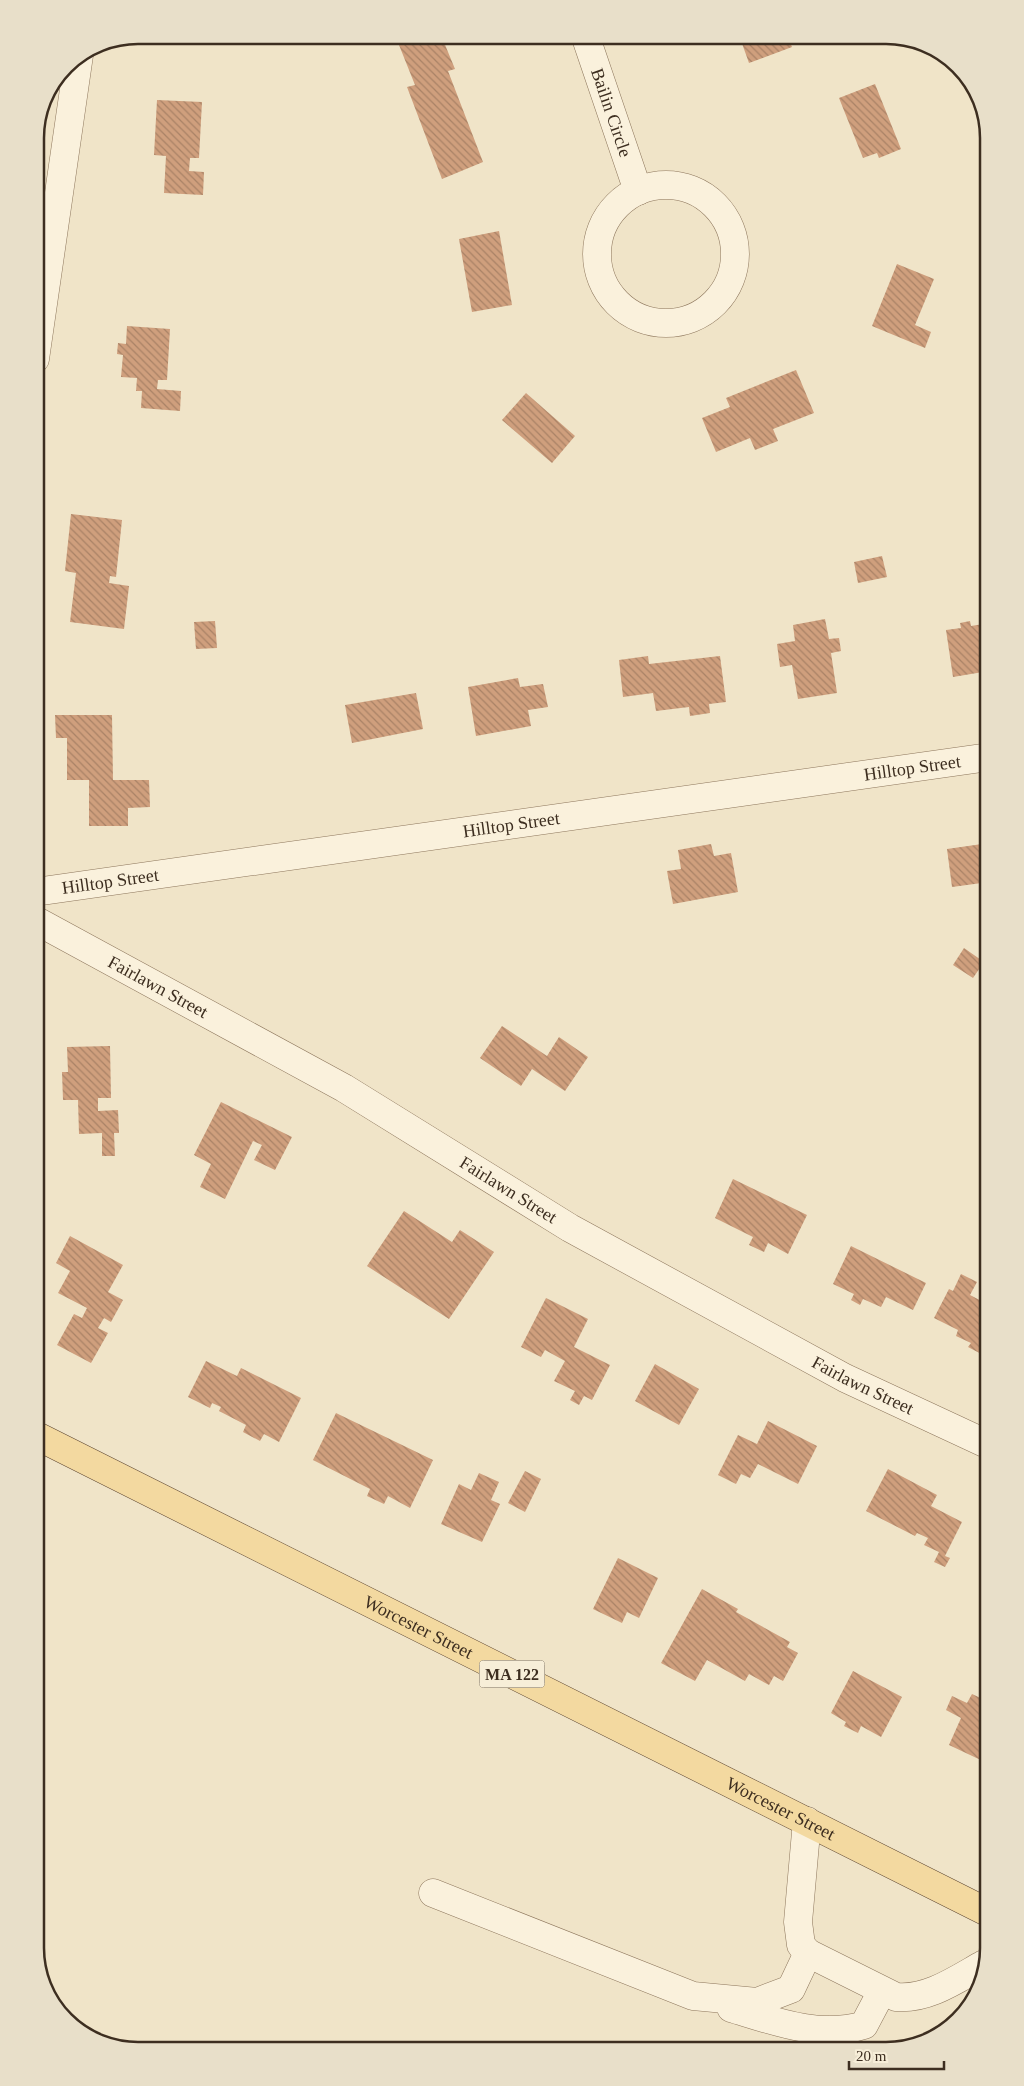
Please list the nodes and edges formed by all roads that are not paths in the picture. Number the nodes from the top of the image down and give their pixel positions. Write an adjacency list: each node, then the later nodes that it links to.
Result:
1 (588, 44): 3 (street, Bailin Circle)
2 (79, 64): 4 (street)
3 (638, 191): 3 (street)
4 (44, 298)
5 (980, 759): 6 (street, Hilltop Street)
6 (44, 891)
7 (44, 925): 9 (street, Fairlawn Street)
8 (44, 1440): 10 (main road, Worcester Street / MA 122)
9 (980, 1441)
10 (807, 1821): 12 (main road, Worcester Street / MA 122); 13 (street)
11 (433, 1893): 16 (street)
12 (980, 1908)
13 (808, 1953): 15 (street); 16 (street)
14 (978, 1967): 15 (street)
15 (882, 1991): 16 (street)
16 (693, 1996)

